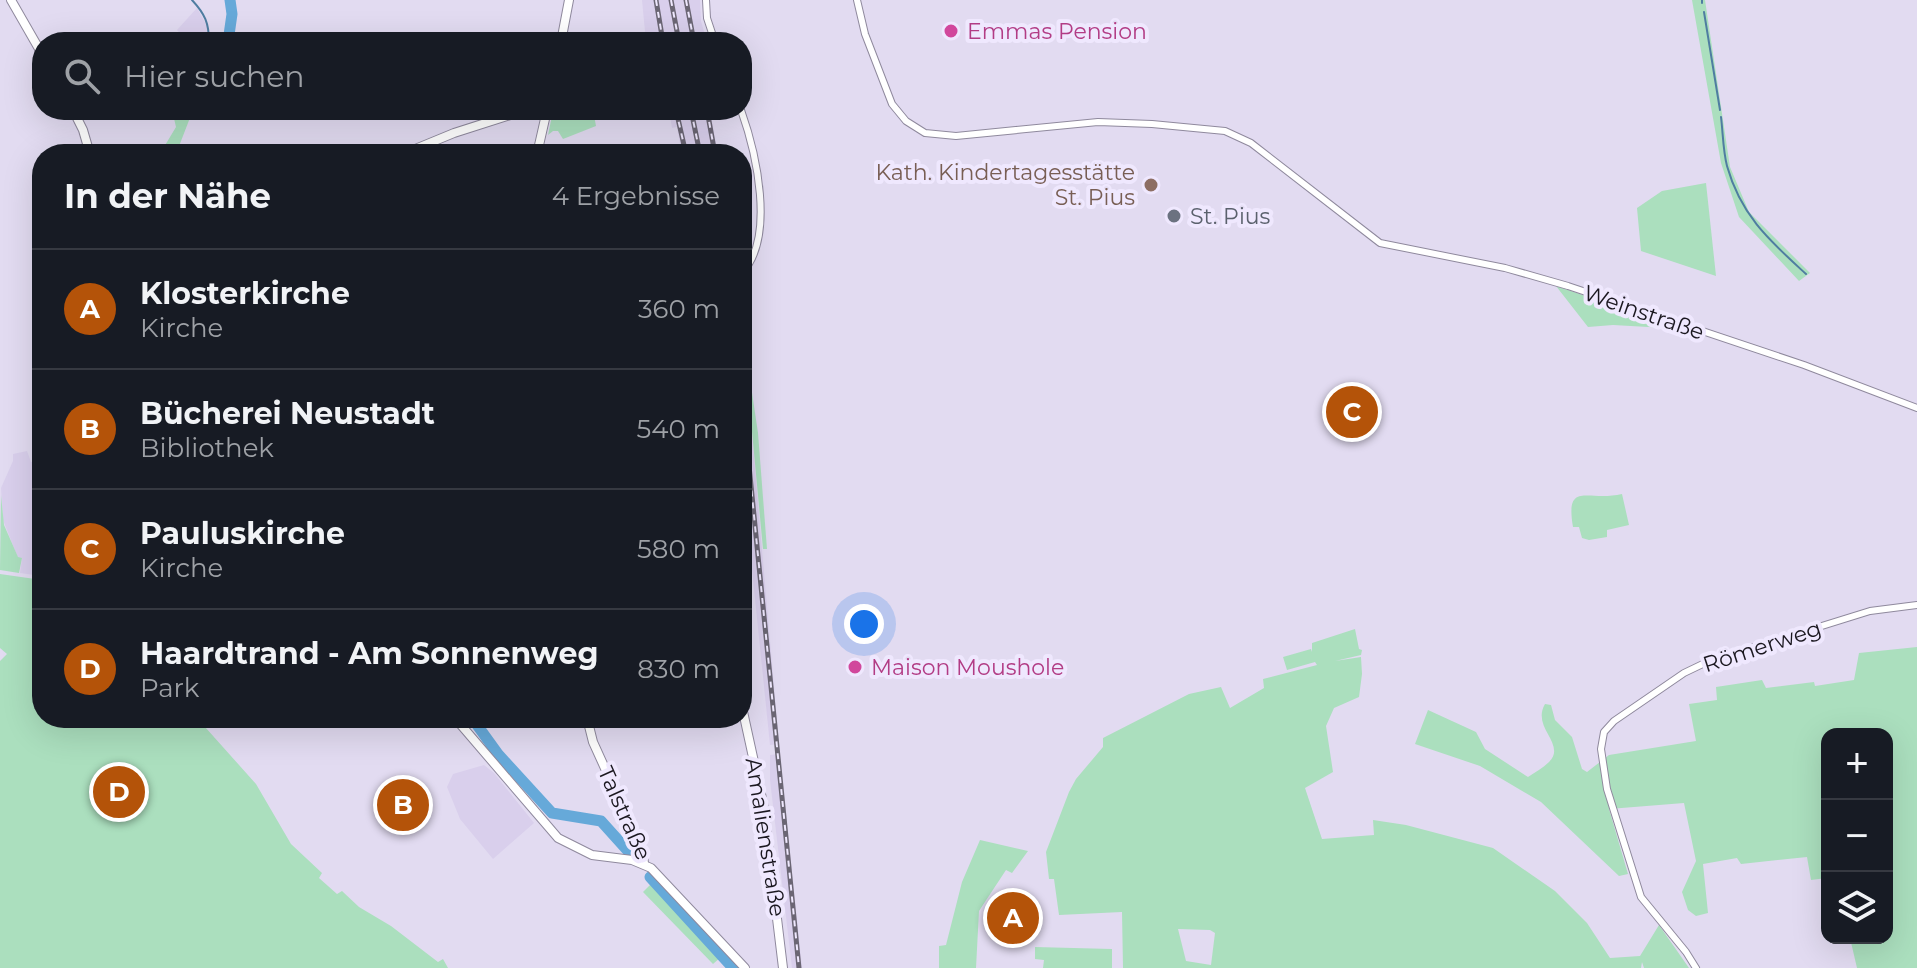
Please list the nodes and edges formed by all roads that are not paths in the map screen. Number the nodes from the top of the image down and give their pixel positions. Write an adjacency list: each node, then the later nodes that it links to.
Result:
1 (11, 0): 7 (main road)
2 (569, 0): 5 (main road)
3 (706, 0): 6 (street)
4 (857, 0): 18 (street, Weinstraße)
5 (563, 32)
6 (712, 32)
7 (32, 37)
8 (78, 120): 12 (main road)
9 (495, 120): 13 (main road)
10 (545, 120): 14 (main road)
11 (744, 120): 15 (street)
12 (87, 144)
13 (427, 144)
14 (539, 144)
15 (751, 144)
16 (752, 149): 17 (street)
17 (752, 259)
18 (1917, 408)
19 (1917, 605): 28 (street, Römerweg)
20 (464, 728): 24 (main road)
21 (590, 728): 23 (main road, Talstraße)
22 (747, 728): 27 (main road, Amalienstraße)
23 (638, 839): 24 (main road); 25 (main road, Talstraße)
24 (632, 860): 25 (main road)
25 (644, 864): 26 (main road, Talstraße)
26 (745, 968)
27 (783, 968)
28 (1696, 968)

